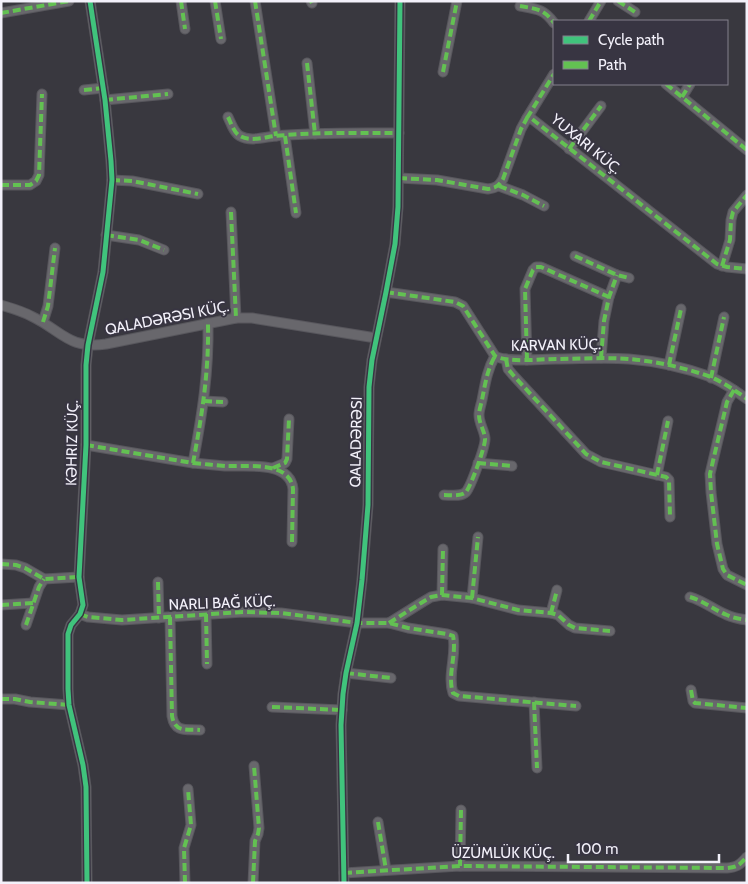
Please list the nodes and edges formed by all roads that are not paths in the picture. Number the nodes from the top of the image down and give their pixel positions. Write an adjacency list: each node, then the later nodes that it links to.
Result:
1 (69, 1): 12 (street)
2 (90, 1): 22 (street, KƏHRIZ KÜÇ.)
3 (181, 1): 15 (street)
4 (216, 1): 16 (street)
5 (255, 1): 33 (street)
6 (400, 1): 31 (street, QALADƏRƏSI)
7 (457, 1): 18 (street)
8 (618, 1): 11 (street)
9 (597, 3): 13 (street)
10 (520, 6): 14 (street)
11 (635, 12)
12 (1, 13)
13 (590, 20)
14 (553, 22)
15 (185, 29)
16 (221, 39)
17 (307, 63): 32 (street)
18 (443, 72)
19 (553, 76): 30 (street)
20 (667, 85): 26 (street)
21 (689, 85): 26 (street)
22 (103, 88): 23 (street); 27 (street, KƏHRIZ KÜÇ.)
23 (84, 90)
24 (42, 94): 38 (street)
25 (168, 94): 27 (street)
26 (682, 97): 35 (street)
27 (105, 100): 37 (street, KƏHRIZ KÜÇ.)
28 (601, 106): 34 (street)
29 (228, 117): 33 (street)
30 (527, 118): 34 (street); 39 (street)
31 (399, 133): 32 (street); 36 (street, QALADƏRƏSI)
32 (315, 134): 33 (street)
33 (280, 136): 44 (street)
34 (569, 149): 49 (street)
35 (747, 150)
36 (399, 178): 39 (street); 53 (street, QALADƏRƏSI)
37 (112, 180): 40 (street); 45 (street, KƏHRIZ KÜÇ.)
38 (1, 185)
39 (499, 186): 42 (street)
40 (198, 194)
41 (747, 195): 49 (street)
42 (544, 206)
43 (231, 212): 58 (street)
44 (296, 213)
45 (106, 235): 47 (street); 62 (street, KƏHRIZ KÜÇ.)
46 (55, 248): 59 (street)
47 (164, 250)
48 (575, 256): 51 (street)
49 (722, 266): 50 (street)
50 (747, 269)
51 (617, 275): 52 (street); 54 (street)
52 (629, 278)
53 (386, 292): 61 (street, QALADƏRƏSI); 63 (street, KARVAN KÜÇ.)
54 (609, 297): 64 (street); 66 (street)
55 (1, 305): 59 (street, QALADƏRƏSI KÜÇ.)
56 (682, 309): 67 (street)
57 (724, 317): 68 (street)
58 (236, 318): 60 (street, QALADƏRƏSI KÜÇ.); 61 (street, QALADƏRƏSI KÜÇ.)
59 (43, 322): 62 (street, QALADƏRƏSI KÜÇ.)
60 (208, 323): 62 (street, QALADƏRƏSI KÜÇ.); 71 (street)
61 (376, 338): 103 (street, QALADƏRƏSI)
62 (88, 345): 75 (street, KƏHRIZ KÜÇ.)
63 (495, 356): 65 (street, KARVAN KÜÇ.); 77 (street)
64 (601, 358): 66 (street, KARVAN KÜÇ.); 67 (street, KARVAN KÜÇ.)
65 (506, 360): 66 (street, KARVAN KÜÇ.); 80 (street)
66 (527, 360)
67 (670, 365): 68 (street, KARVAN KÜÇ.)
68 (711, 378): 69 (street, KARVAN KÜÇ.)
69 (734, 390): 70 (street, KARVAN KÜÇ.); 90 (street)
70 (747, 399)
71 (204, 401): 72 (street); 76 (street)
72 (223, 402)
73 (289, 419): 79 (street)
74 (668, 421): 80 (street)
75 (86, 445): 76 (street); 87 (street, KƏHRIZ KÜÇ.)
76 (193, 463): 79 (street)
77 (478, 463): 78 (street); 81 (street)
78 (512, 466)
79 (273, 468): 84 (street)
80 (657, 475): 82 (street)
81 (444, 495)
82 (670, 517)
83 (478, 537): 94 (street)
84 (292, 542)
85 (443, 549): 92 (street)
86 (1, 564): 88 (street)
87 (80, 577): 88 (street); 98 (street, KƏHRIZ KÜÇ.)
88 (44, 579): 95 (street)
89 (158, 582): 101 (street)
90 (747, 585)
91 (557, 590): 97 (street)
92 (442, 595): 94 (street); 104 (street)
93 (690, 597): 102 (street)
94 (472, 598): 97 (street)
95 (33, 603): 96 (street); 105 (street)
96 (1, 605)
97 (551, 613): 106 (street)
98 (80, 614): 101 (street); 113 (street, KƏHRIZ KÜÇ.)
99 (206, 614): 100 (street); 103 (street); 107 (street)
100 (170, 617): 101 (street); 118 (street)
101 (159, 618)
102 (747, 620)
103 (357, 623): 104 (street); 108 (street, QALADƏRƏSI)
104 (389, 623): 112 (street)
105 (26, 625)
106 (610, 631)
107 (207, 664)
108 (346, 673): 109 (street); 117 (street, QALADƏRƏSI)
109 (391, 678)
110 (691, 690): 116 (street)
111 (1, 699): 113 (street)
112 (534, 702): 114 (street); 120 (street)
113 (69, 705): 128 (street, KƏHRIZ KÜÇ.)
114 (576, 706)
115 (272, 707): 117 (street)
116 (747, 708)
117 (342, 710): 127 (street, QALADƏRƏSI)
118 (200, 730)
119 (254, 766): 130 (street)
120 (537, 768)
121 (188, 788): 129 (street)
122 (461, 810): 125 (street)
123 (378, 822): 126 (street)
124 (747, 857): 125 (street, ÜZÜMLÜK KÜÇ.)
125 (460, 866): 126 (street, ÜZÜMLÜK KÜÇ.)
126 (386, 870): 127 (street, ÜZÜMLÜK KÜÇ.)
127 (344, 873): 131 (street, QALADƏRƏSI)
128 (87, 883)
129 (185, 883)
130 (253, 883)
131 (344, 883)

